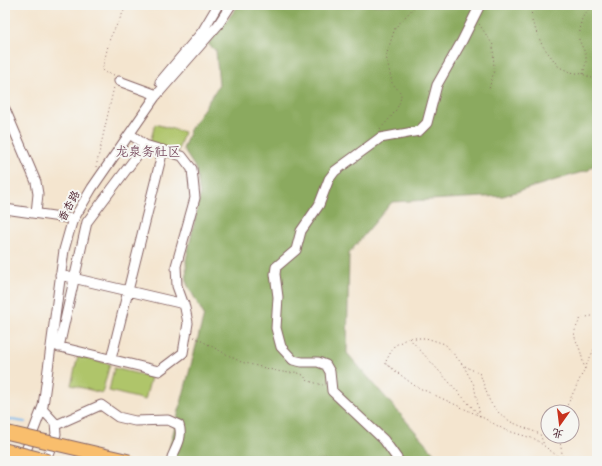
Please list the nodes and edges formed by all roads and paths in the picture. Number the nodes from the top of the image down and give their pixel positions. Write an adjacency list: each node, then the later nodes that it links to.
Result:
1 (127, 5): 12 (path)
2 (231, 5): 14 (street, 香杏路)
3 (416, 5): 17 (path)
4 (467, 5): 9 (path)
5 (480, 5): 9 (street)
6 (530, 5): 10 (path)
7 (216, 6): 14 (street)
8 (597, 7): 10 (path)
9 (474, 17): 13 (path); 17 (street)
10 (582, 74): 11 (path)
11 (597, 80)
12 (119, 81): 14 (street); 20 (path)
13 (488, 89)
14 (154, 93): 16 (street, 香杏路)
15 (5, 109): 22 (street)
16 (130, 134): 18 (street); 23 (street, 香杏路)
17 (378, 140): 36 (street)
18 (145, 145): 19 (street); 25 (street)
19 (163, 150): 26 (street); 27 (street)
20 (95, 172)
21 (5, 209): 22 (street)
22 (36, 213): 23 (street)
23 (74, 219): 24 (street, 香杏路)
24 (60, 275): 25 (street); 32 (street, 香杏路)
25 (75, 279): 26 (street); 32 (street)
26 (128, 291): 27 (street); 33 (street)
27 (184, 304): 29 (street)
28 (597, 315): 35 (path)
29 (186, 333): 33 (street); 36 (path)
30 (408, 338): 34 (path); 39 (path); 39 (path)
31 (597, 343): 35 (path)
32 (56, 346): 33 (street); 38 (street, 香杏路)
33 (111, 359)
34 (464, 365): 39 (path); 43 (path)
35 (585, 369): 37 (path)
36 (332, 387): 50 (street)
37 (568, 404)
38 (42, 409): 40 (street); 47 (street, 香杏路)
39 (480, 416): 43 (path)
40 (56, 426): 45 (street); 48 (street)
41 (5, 432): 49 (highway, bridge)
42 (561, 444): 46 (path)
43 (544, 445): 46 (path)
44 (5, 450): 48 (highway, bridge)
45 (172, 456)
46 (564, 460)
47 (22, 461)
48 (48, 461)
49 (129, 461)
50 (399, 461)

